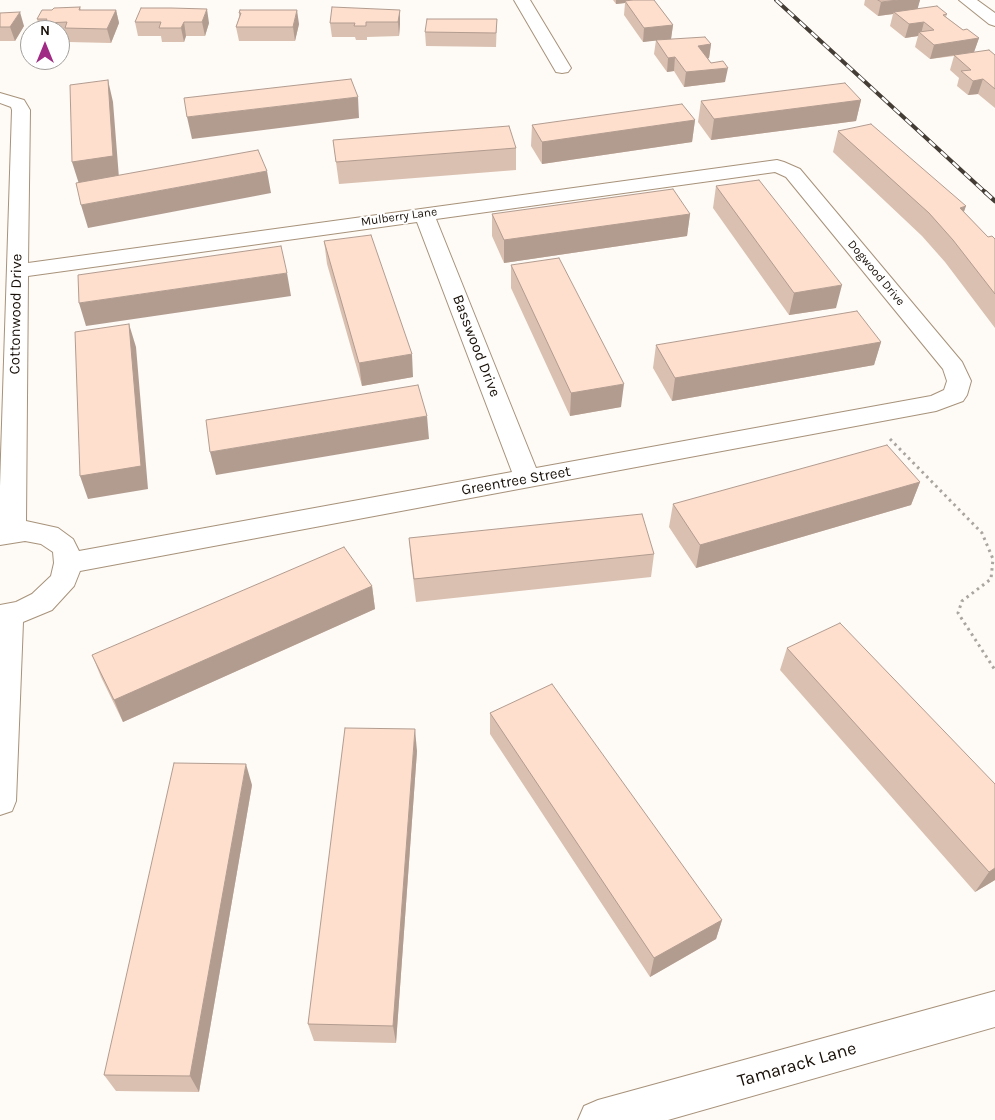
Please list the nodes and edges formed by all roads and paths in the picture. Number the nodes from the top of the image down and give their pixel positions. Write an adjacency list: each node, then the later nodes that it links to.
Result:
1 (522, 0): 4 (street)
2 (967, 0): 3 (street)
3 (995, 21)
4 (562, 68)
5 (6, 99): 8 (street, Cottonwood Drive)
6 (781, 167): 7 (street, Mulberry Lane); 10 (street, Dogwood Drive)
7 (424, 214): 8 (street, Mulberry Lane); 12 (street, Basswood Drive)
8 (17, 271): 9 (street, Cottonwood Drive)
9 (8, 380): 13 (street, Cottonwood Drive)
10 (958, 389): 11 (street, Greentree Street)
11 (868, 416): 12 (street, Greentree Street); 16 (path)
12 (528, 479): 14 (street, Greentree Street)
13 (6, 534): 14 (street)
14 (68, 563): 15 (street)
15 (5, 615): 17 (street)
16 (995, 670)
17 (0, 801)
18 (995, 1009): 19 (street, Tamarack Lane)
19 (598, 1120)

